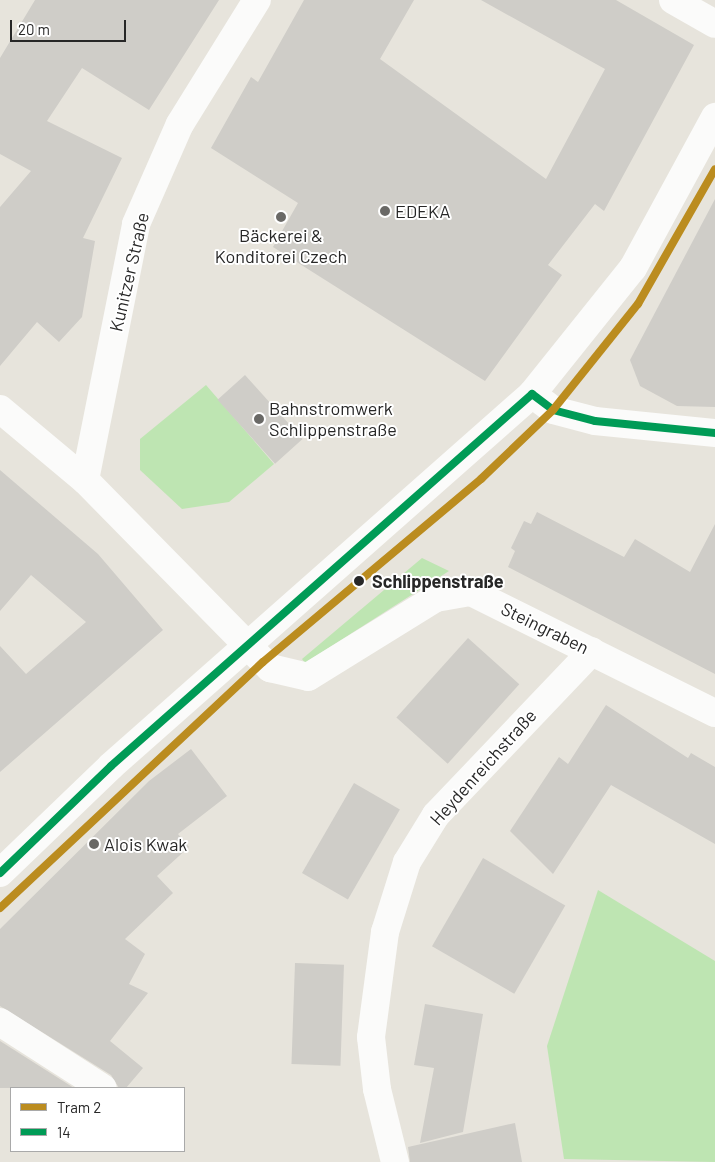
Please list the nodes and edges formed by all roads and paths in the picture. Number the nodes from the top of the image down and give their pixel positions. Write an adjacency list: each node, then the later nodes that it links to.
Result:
1 (257, 0): 8 (street, Kunitzer Straße)
2 (673, 0): 3 (street)
3 (715, 24)
4 (715, 117): 5 (street)
5 (532, 394): 7 (street); 9 (street)
6 (0, 409): 8 (street)
7 (715, 433)
8 (85, 480): 9 (street)
9 (247, 645): 10 (street, Steingraben); 12 (street)
10 (592, 651): 11 (street, Steingraben); 15 (street, Heydenreichstraße)
11 (715, 713)
12 (0, 873)
13 (0, 1022): 14 (street)
14 (102, 1087)
15 (395, 1162)

